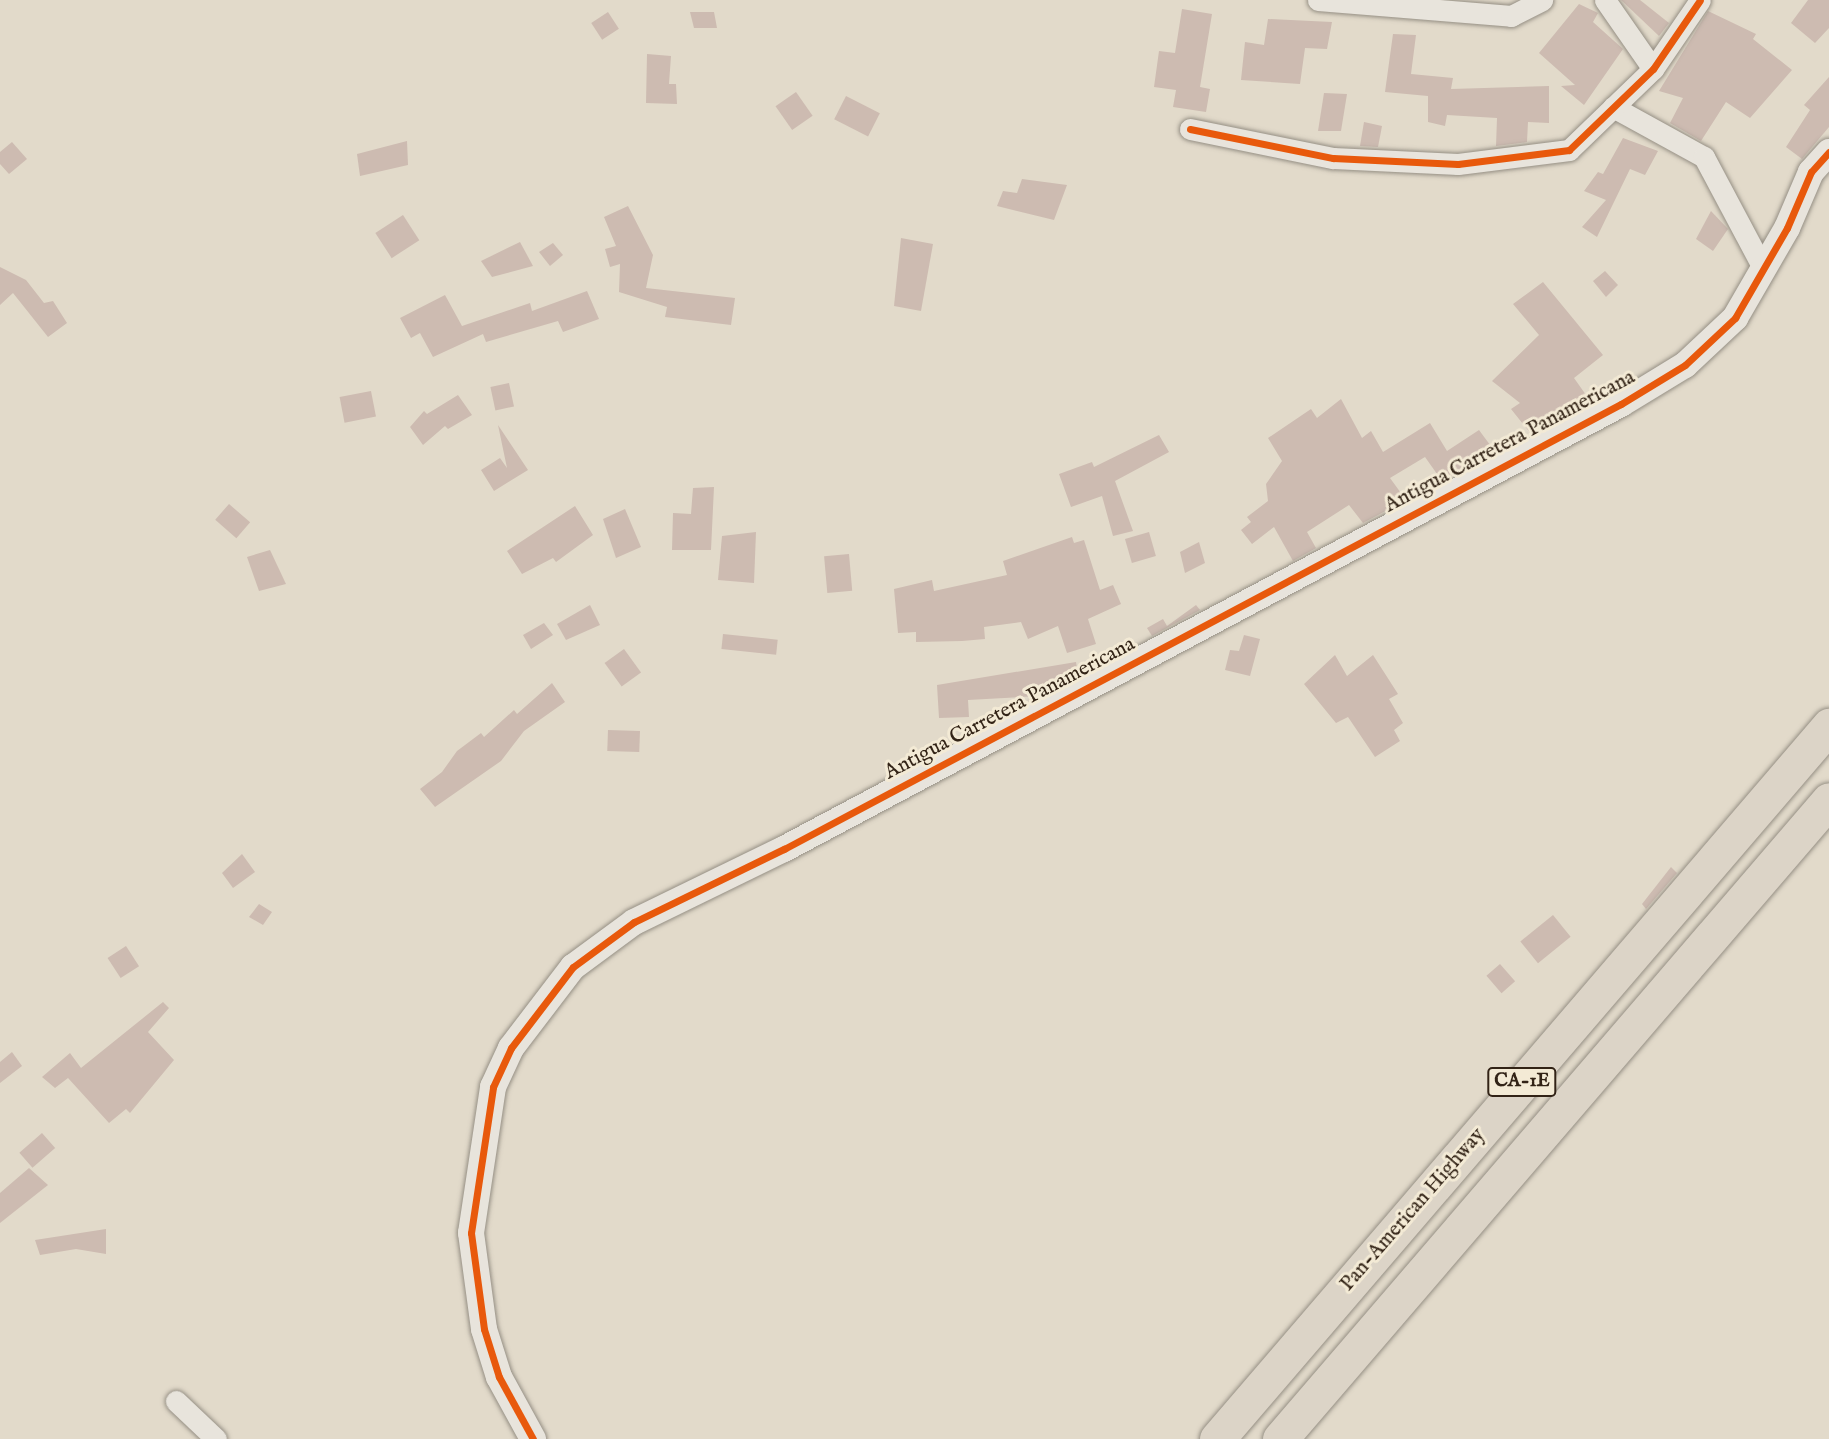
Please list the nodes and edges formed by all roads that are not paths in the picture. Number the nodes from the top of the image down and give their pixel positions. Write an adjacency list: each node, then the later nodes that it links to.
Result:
1 (1318, 0): 2 (street)
2 (1542, 0)
3 (1605, 0): 5 (street)
4 (1700, 0): 5 (street)
5 (1653, 69): 6 (street)
6 (1613, 107): 7 (street); 9 (street)
7 (1190, 129)
8 (1829, 152): 9 (street, Antigua Carretera Panamericana)
9 (1762, 266): 14 (street, Antigua Carretera Panamericana)
10 (1829, 726): 15 (highway, Pan-American Highway / CA-1E)
11 (1829, 800): 16 (highway, CA-1E)
12 (176, 1401): 13 (street)
13 (216, 1439)
14 (533, 1439)
15 (1217, 1439)
16 (1280, 1439)

